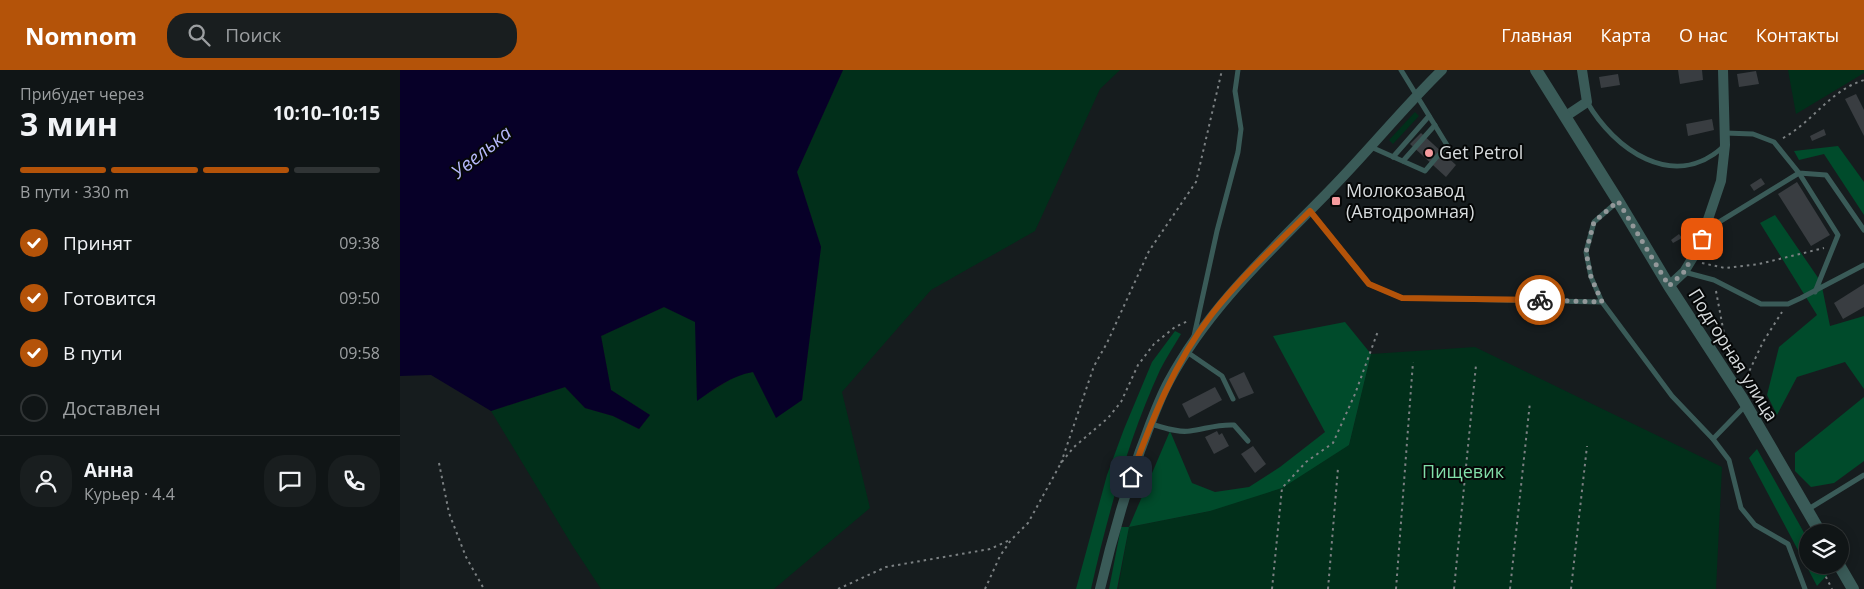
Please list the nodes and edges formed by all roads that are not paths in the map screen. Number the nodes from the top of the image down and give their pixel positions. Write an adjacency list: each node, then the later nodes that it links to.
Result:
1 (1238, 70): 27 (lane)
2 (1401, 70): 7 (lane)
3 (1442, 70): 7 (street)
4 (1536, 70): 10 (street, Подгорная улица)
5 (1582, 70): 8 (street)
6 (1723, 70): 12 (street)
7 (1416, 96): 9 (lane); 14 (street)
8 (1587, 102): 10 (street); 13 (lane)
9 (1429, 116): 11 (lane); 15 (lane)
10 (1566, 116): 18 (street, Подгорная улица)
11 (1435, 125): 16 (lane); 16 (lane)
12 (1725, 132): 13 (street); 17 (lane)
13 (1726, 145): 20 (street)
14 (1371, 146): 15 (lane); 19 (street)
15 (1393, 157): 16 (lane)
16 (1403, 161)
17 (1799, 173): 20 (lane); 21 (lane); 25 (lane)
18 (1618, 201): 24 (street, Подгорная улица); 26 (lane)
19 (1310, 211): 26 (lane); 27 (street)
20 (1706, 230): 23 (street)
21 (1864, 230)
22 (1864, 265): 25 (lane)
23 (1684, 272): 24 (street); 25 (lane)
24 (1669, 286): 29 (street, Подгорная улица)
25 (1815, 292)
26 (1602, 302): 31 (lane)
27 (1189, 347): 28 (lane); 30 (street)
28 (1233, 399)
29 (1743, 401): 31 (lane); 34 (street, Подгорная улица)
30 (1150, 424): 32 (lane); 37 (street)
31 (1713, 439): 38 (lane)
32 (1248, 441)
33 (1864, 475): 34 (lane)
34 (1807, 510): 35 (street, Подгорная улица)
35 (1815, 524)
36 (1844, 574): 39 (street)
37 (1100, 589)
38 (1805, 589)
39 (1853, 589)

